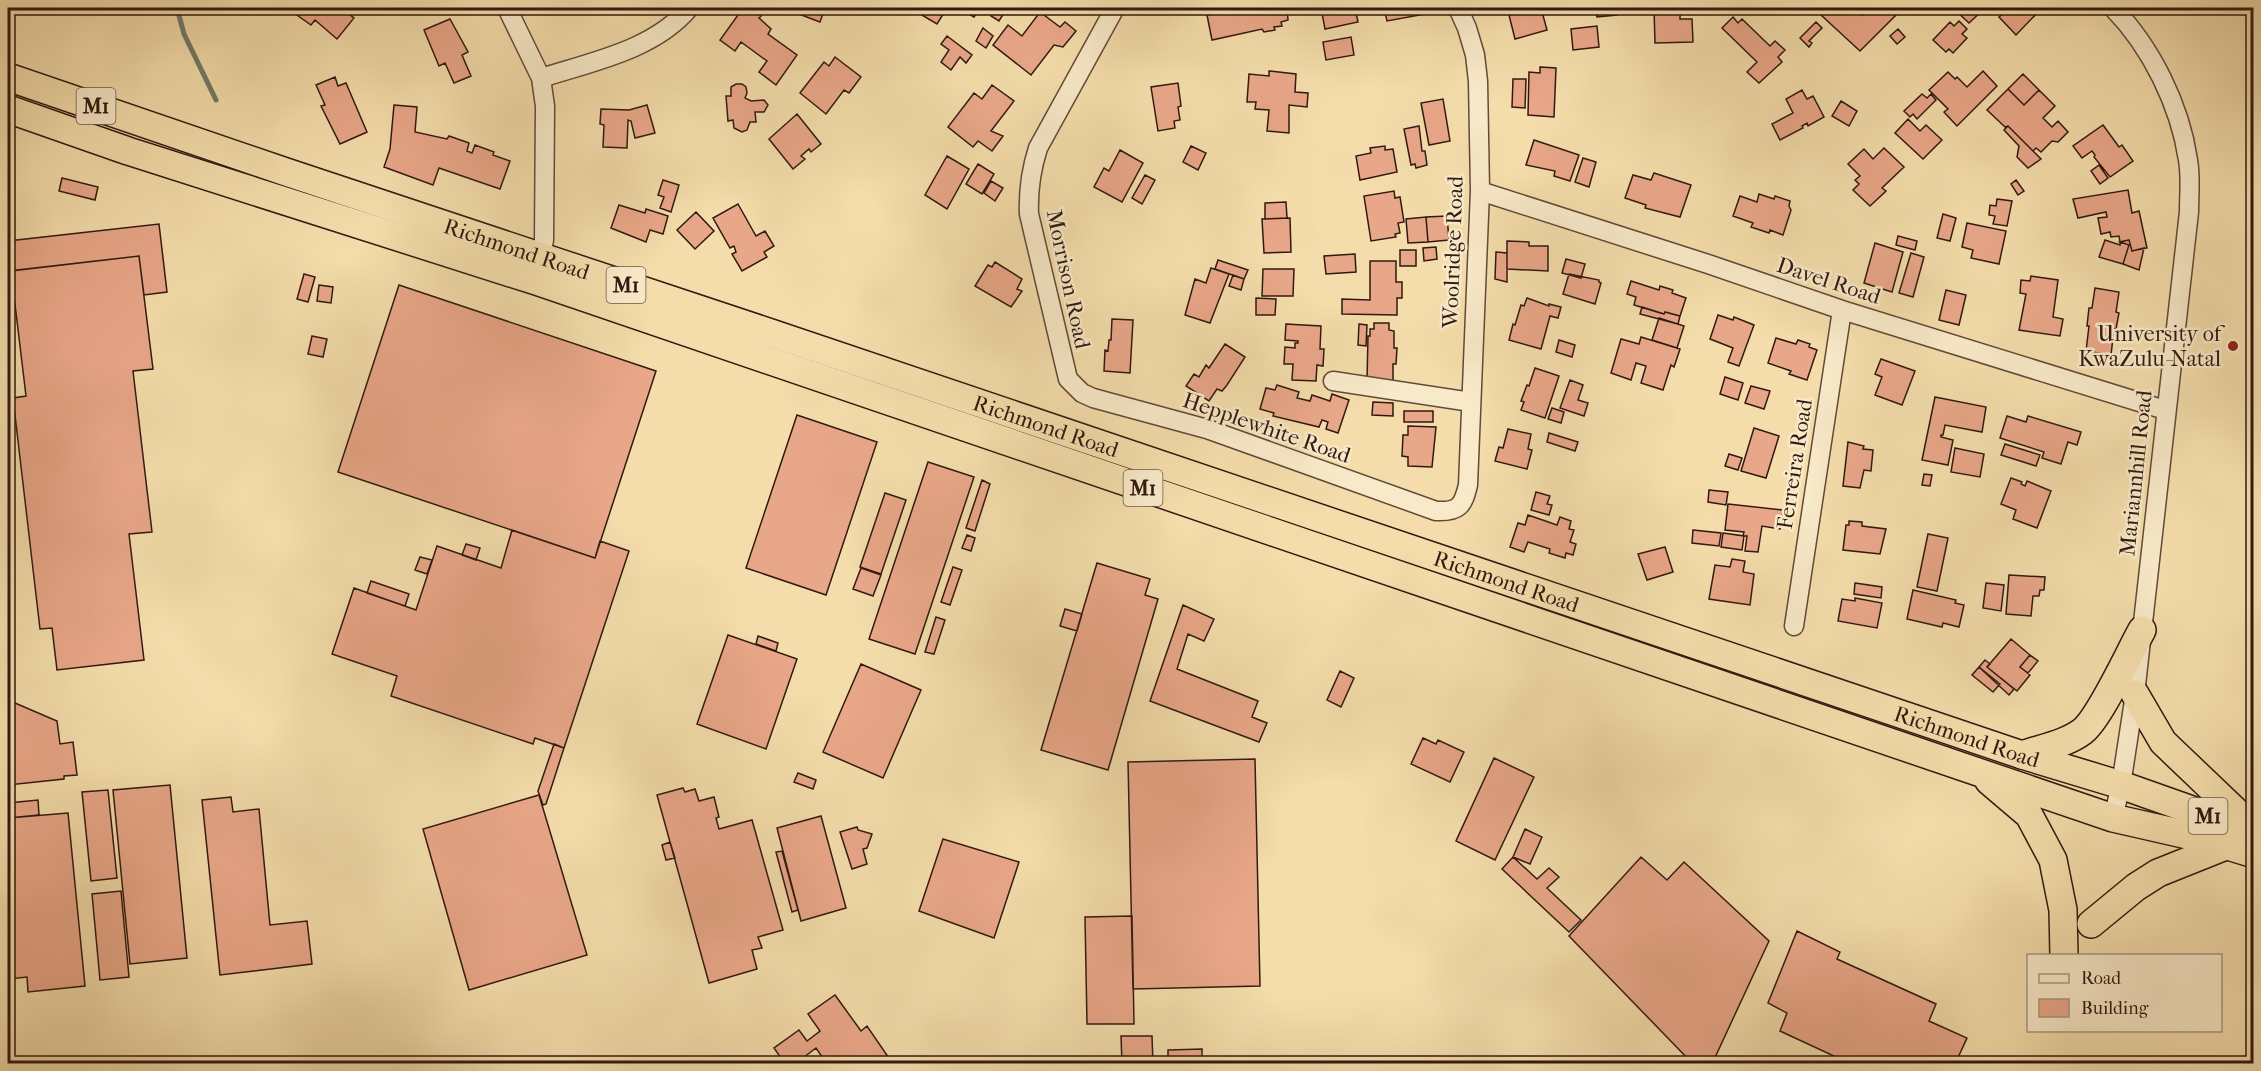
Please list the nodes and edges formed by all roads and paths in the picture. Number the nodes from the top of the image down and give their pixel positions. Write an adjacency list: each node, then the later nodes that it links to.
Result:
1 (507, 8): 7 (street)
2 (688, 8): 7 (street)
3 (1115, 8): 12 (street, Morrison Road)
4 (1458, 8): 9 (street, Woolridge Road)
5 (2113, 8): 15 (street, Mariannhill Road)
6 (8, 77): 10 (highway, Richmond Road / M1)
7 (541, 78): 10 (street)
8 (8, 109): 10 (highway, Richmond Road / M1)
9 (1480, 191): 11 (street, Davel Road); 14 (street, Woolridge Road)
10 (538, 269): 20 (highway, Richmond Road / M1); 21 (highway, Richmond Road / M1)
11 (1842, 310): 15 (street, Davel Road); 17 (street, Ferreira Road)
12 (1064, 366): 16 (street, Hepplewhite Road)
13 (1333, 381): 14 (street)
14 (1471, 402): 16 (street, Woolridge Road)
15 (2165, 410): 18 (street, Mariannhill Road)
16 (1464, 500)
17 (1794, 626)
18 (2142, 630): 19 (street, Mariannhill Road); 20 (highway)
19 (2135, 694): 22 (street, Mariannhill Road); 24 (highway)
20 (2022, 755): 22 (highway, Richmond Road / M1)
21 (1977, 771): 23 (highway, Richmond Road / M1); 28 (highway)
22 (2121, 785): 23 (street, Mariannhill Road); 24 (highway, Richmond Road / M1)
23 (2113, 818): 25 (highway, Richmond Road / M1)
24 (2253, 831)
25 (2228, 845): 26 (highway, Richmond Road / M1); 27 (highway)
26 (2253, 854)
27 (2091, 924)
28 (2064, 954)

